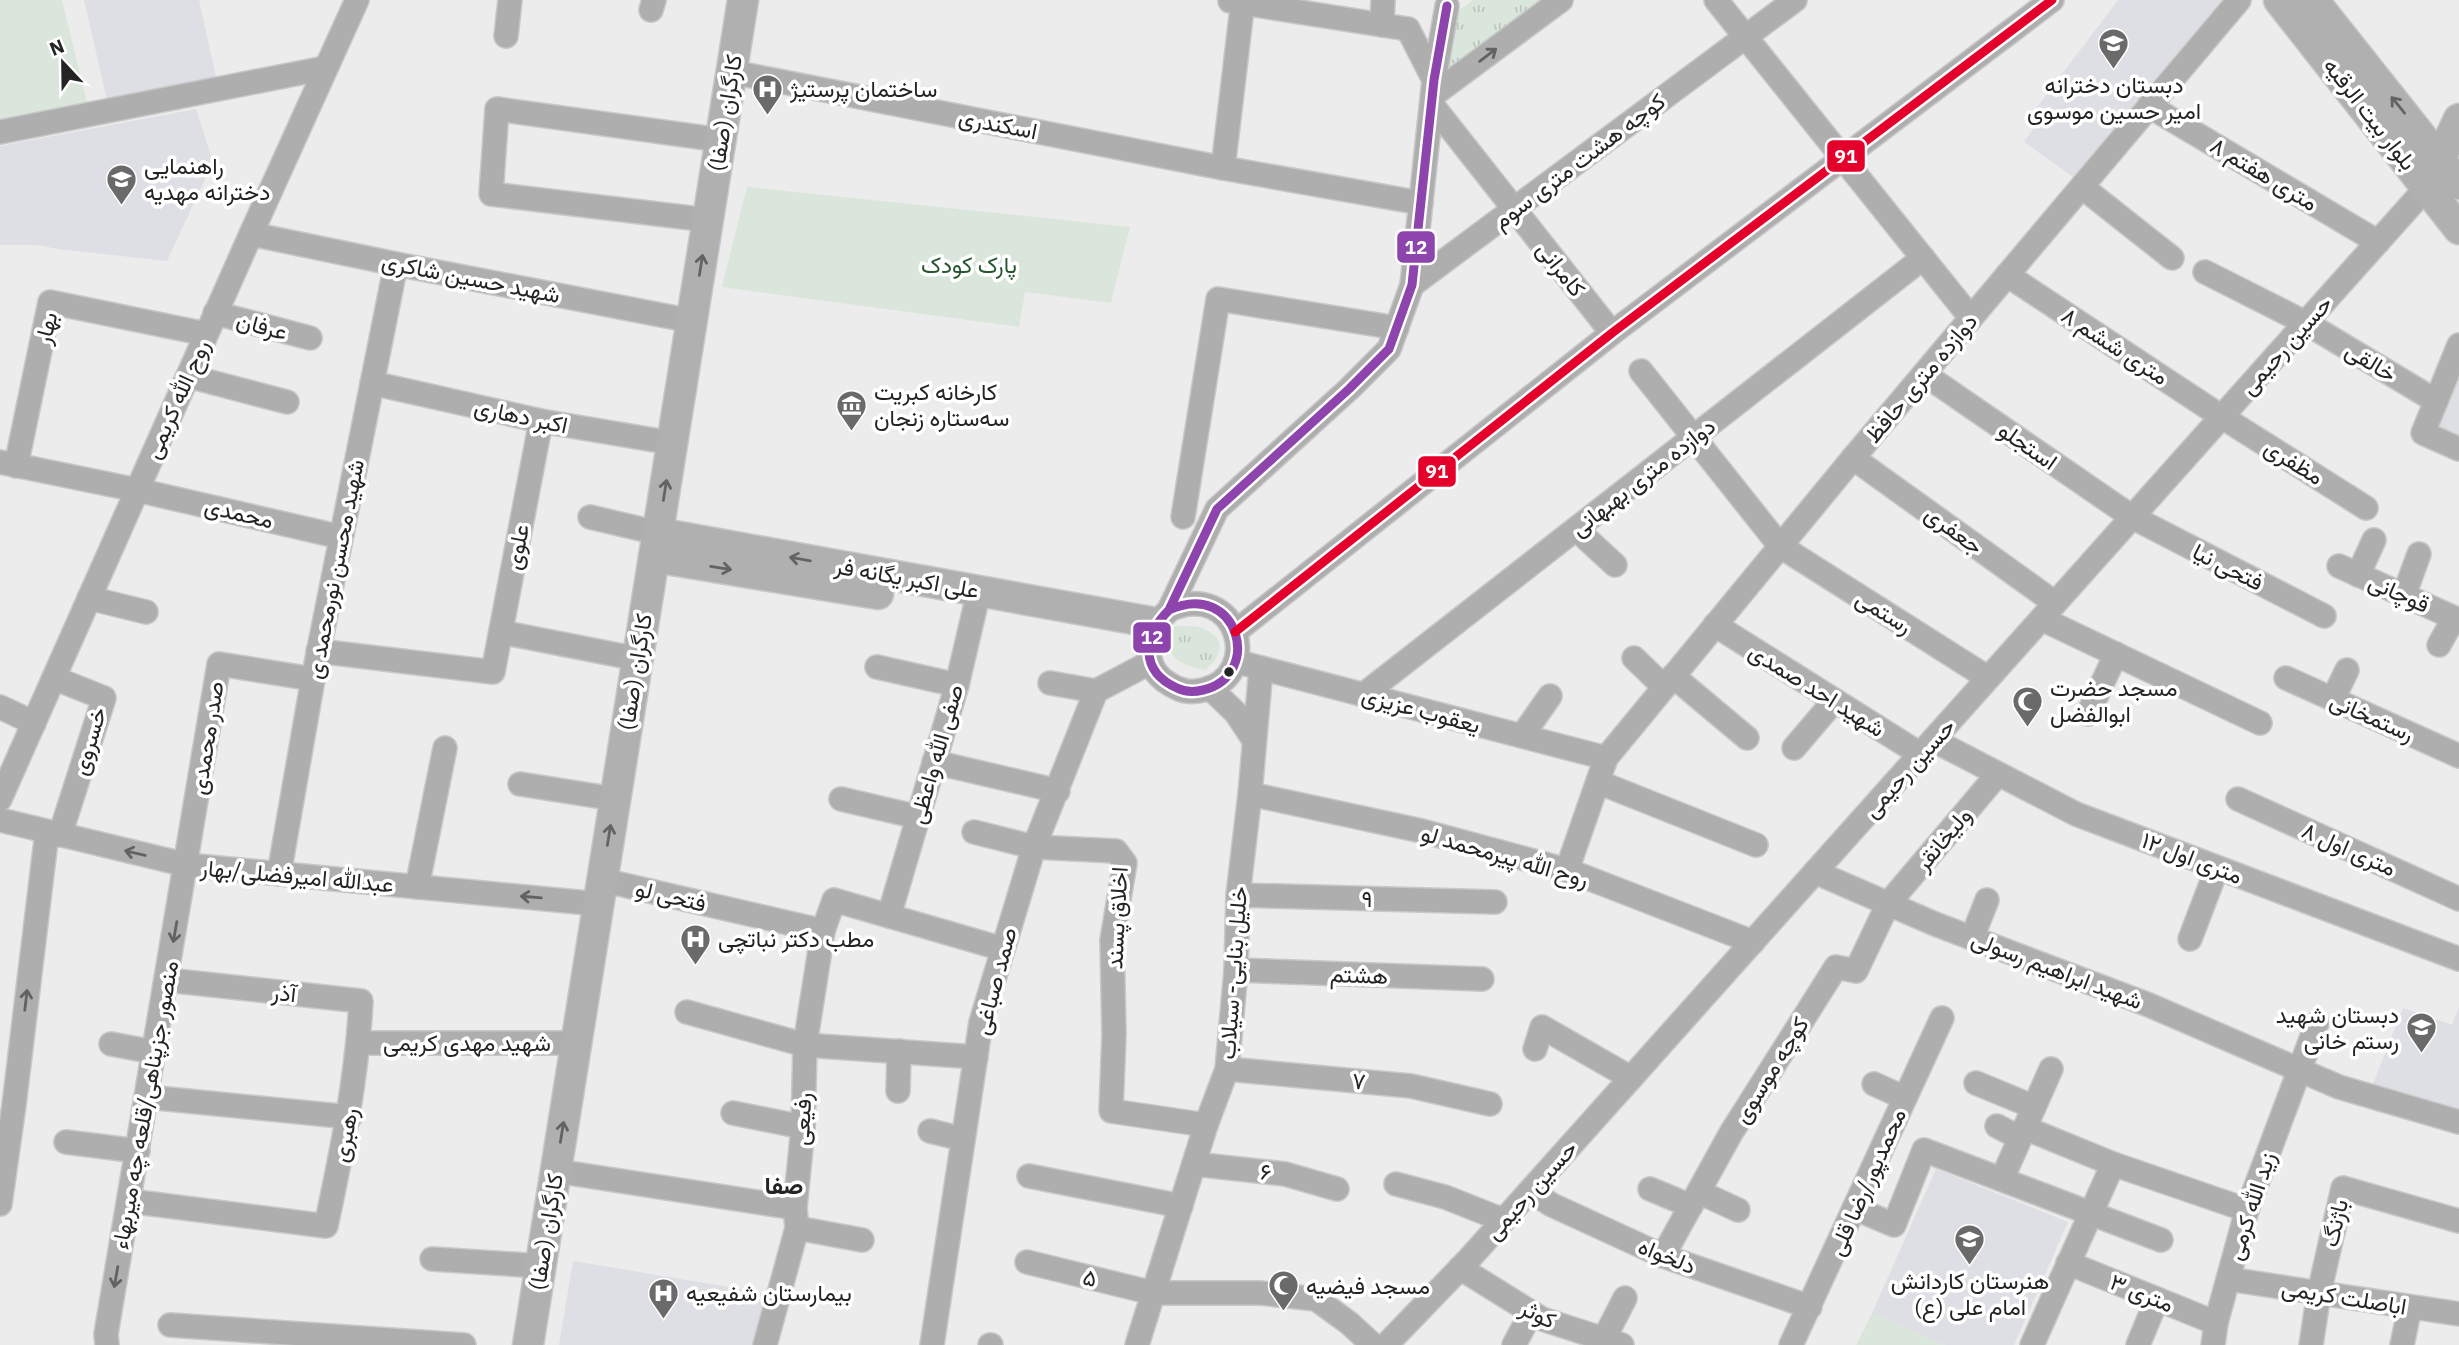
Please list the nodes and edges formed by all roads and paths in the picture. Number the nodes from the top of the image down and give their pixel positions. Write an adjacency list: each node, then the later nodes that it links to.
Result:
1 (357, 0): 18 (street, روح الله کریمی)
2 (510, 0): 16 (street)
3 (743, 0): 19 (main road, کارگران (صفا))
4 (1383, 0): 14 (street)
5 (1561, 0): 20 (street, one-way to 5)
6 (1716, 0): 17 (street)
7 (1795, 0): 17 (street, کوچه هشت متری سوم)
8 (2052, 0): 25 (street)
9 (2239, 0): 21 (street, دوازده متری حافظ)
10 (2279, 0): 30 (main road, بلوار بیت الرقیه)
11 (2314, 0): 26 (main road, بلوار بیت الرقیه, one-way to 11)
12 (1237, 1): 14 (street); 27 (street)
13 (1451, 3): 15 (street); 20 (street)
14 (1382, 25): 15 (street)
15 (1408, 29): 20 (street, کامرانی)
16 (506, 36)
17 (1745, 37): 25 (street); 32 (street, کوچه هشت متری سوم)
18 (325, 68): 23 (street); 35 (street, روح الله کریمی)
19 (732, 72): 24 (main road, کارگران (صفا)); 27 (street, اسکندری)
20 (1433, 94): 31 (street); 32 (street, کامرانی)
21 (2149, 106): 29 (street, دوازده متری حافظ); 36 (street, ۸ متری هفتم)
22 (2459, 119): 26 (main road)
23 (0, 132)
24 (721, 139): 33 (main road, کارگران (صفا)); 33 (street)
25 (1843, 158): 37 (street); 48 (street)
26 (2440, 159): 28 (main road, بلوار بیت الرقیه); 30 (main road)
27 (1223, 168): 31 (street, اسکندری)
28 (2459, 184)
29 (2081, 187): 38 (street); 41 (street, دوازده متری حافظ)
30 (2427, 187): 34 (main road, بلوار بیت الرقیه); 36 (street, حسین رحیمی)
31 (1420, 204): 42 (street)
32 (1514, 209): 42 (street, کوچه هشت متری سوم); 48 (street, کامرانی)
33 (708, 220): 44 (main road, کارگران (صفا), one-way to 33)
34 (2459, 229)
35 (251, 234): 39 (street, شهید حسین شاکری); 46 (street, روح الله کریمی)
36 (2378, 242): 45 (street, حسین رحیمی)
37 (1923, 258): 43 (street); 59 (street, دوازده متری بهبهانی)
38 (2172, 258)
39 (396, 264): 44 (street, شهید حسین شاکری); 54 (street, شهید محسن نورمحمد ی)
40 (2205, 272): 45 (street, خالقی)
41 (2007, 275): 43 (street, دوازده متری حافظ); 57 (street, ۸ متری ششم)
42 (1412, 285): 47 (street)
43 (1971, 318): 52 (street, دوازده متری حافظ)
44 (692, 321): 60 (main road, کارگران (صفا))
45 (2305, 323): 55 (street, خالقی); 57 (street, حسین رحیمی)
46 (211, 324): 49 (street, عرفان); 53 (street, روح الله کریمی); 63 (street, بهار)
47 (1397, 328): 66 (street); 68 (street)
48 (1612, 333): 87 (street)
49 (310, 338)
50 (2459, 345): 55 (street)
51 (1641, 370): 59 (street)
52 (1924, 374): 62 (street, دوازده متری حافظ); 69 (street, استجلو)
53 (188, 376): 56 (street); 64 (street, روح الله کریمی)
54 (372, 383): 58 (street, اکبر دهاری); 71 (street, شهید محسن نورمحمد ی)
55 (2436, 401): 61 (street)
56 (287, 402)
57 (2222, 417): 65 (street, مظفری); 69 (street, حسین رحیمی)
58 (541, 421): 60 (street, اکبر دهاری); 86 (street, علوی)
59 (1694, 437): 70 (street, دوازده متری بهبهانی); 74 (street)
60 (672, 443): 73 (main road, کارگران (صفا), one-way to 60)
61 (2459, 449)
62 (1853, 458): 74 (street, دوازده متری حافظ); 81 (street, جعفری)
63 (8, 464): 64 (street, محمدی)
64 (137, 490): 71 (street, محمدی); 78 (street, روح الله کریمی)
65 (2366, 508)
66 (1217, 509): 80 (street); 88 (street)
67 (590, 517): 73 (street)
68 (1183, 517)
69 (2132, 517): 81 (street, حسین رحیمی); 83 (street, فتحی نیا)
70 (1576, 529): 76 (street); 107 (street, دوازده متری بهبهانی)
71 (341, 537): 90 (street, شهید محسن نورمحمد ی)
72 (2374, 540): 77 (street, قوچانی)
73 (656, 545): 79 (main road, علی اکبر یگانه فر); 93 (main road, کارگران (صفا))
74 (1780, 546): 85 (street, دوازده متری حافظ); 99 (street, رستمی)
75 (2419, 554): 77 (street)
76 (1615, 565)
77 (2403, 595): 84 (street, قوچانی)
78 (89, 598): 82 (street); 98 (street, روح الله کریمی)
79 (978, 600): 88 (main road, علی اکبر یگانه فر); 104 (street, صفی الله واعظی)
80 (1194, 603): 87 (street); 88 (street)
81 (2049, 611): 91 (street); 99 (street, حسین رحیمی)
82 (146, 612)
83 (2324, 616)
84 (2457, 619): 89 (street)
85 (1715, 625): 102 (street, دوازده متری حافظ); 110 (street, شهید احد صمدی)
86 (501, 632): 90 (street, علوی); 93 (street)
87 (1235, 632): 94 (street)
88 (1157, 634): 105 (street); 106 (street)
89 (2439, 645)
90 (318, 651): 101 (street, شهید محسن نورمحمد ی)
91 (2116, 654): 112 (street); 114 (street)
92 (1634, 658): 102 (street)
93 (638, 659): 130 (main road, کارگران (صفا))
94 (1236, 661): 96 (street, یعقوب عزیزی); 105 (street)
95 (877, 667): 104 (street)
96 (1261, 668): 107 (street, یعقوب عزیزی); 117 (street, خلیل بنایی- سیلاب)
97 (2347, 670): 109 (street)
98 (54, 678): 113 (street, روح الله کریمی); 136 (street, خسروی)
99 (1989, 678): 118 (street, حسین رحیمی)
100 (2286, 678): 109 (street, رستمخانی)
101 (313, 679): 139 (street, صدر محمدی); 143 (street, شهید محسن نورمحمد ی)
102 (1668, 682): 116 (street); 122 (street, دوازده متری حافظ)
103 (1050, 683): 106 (street)
104 (957, 685): 123 (street, صفی الله واعظی)
105 (1210, 688): 117 (street)
106 (1096, 691): 127 (street, صمد صباغی)
107 (1363, 695): 115 (street, یعقوب عزیزی)
108 (1550, 696): 115 (street)
109 (2333, 699): 121 (street, رستمخانی)
110 (1835, 701): 118 (street, شهید احد صمدی); 120 (street)
111 (0, 707): 113 (street)
112 (2088, 714)
113 (34, 723): 129 (street, روح الله کریمی)
114 (2260, 723)
115 (1522, 736): 122 (street, یعقوب عزیزی)
116 (1747, 738)
117 (1254, 740): 128 (street, خلیل بنایی- سیلاب)
118 (1927, 747): 124 (street, ۱۲ متری اول); 142 (street, حسین رحیمی)
119 (445, 748): 144 (street)
120 (1794, 748)
121 (2459, 757)
122 (1606, 758): 125 (street)
123 (934, 762): 127 (street); 133 (street, صفی الله واعظی)
124 (1998, 774): 140 (street, ۱۲ متری اول); 150 (street, ولیخانقر)
125 (1598, 782): 137 (street); 141 (street)
126 (520, 784): 130 (street)
127 (1058, 791): 138 (street, صمد صباغی)
128 (1250, 794): 141 (street, روح الله پیرمحمد لو); 146 (street, خلیل بنایی- سیلاب)
129 (0, 799)
130 (615, 799): 145 (main road, کارگران (صفا), one-way to 130)
131 (841, 799): 133 (street)
132 (2238, 799): 148 (street, ۸ متری اول)
133 (918, 817): 151 (street, صفی الله واعظی)
134 (0, 820): 136 (street, عبدالله امیرفضلی/بهار)
135 (974, 832): 138 (street)
136 (53, 833): 139 (street, عبدالله امیرفضلی/بهار, one-way to 136); 172 (street, one-way to 136)
137 (1756, 845)
138 (1034, 848): 156 (street, صمد صباغی); 187 (street, اخلاق پسند)
139 (187, 865): 143 (street, عبدالله امیرفضلی/بهار); 160 (street, منصور جزپناهی/قلعه چه میربهاء, one-way to 160)
140 (2217, 867): 154 (street); 157 (street, ۱۲ متری اول)
141 (1567, 870): 155 (street, روح الله پیرمحمد لو)
142 (1815, 872): 150 (street, شهید ابراهیم رسولی); 155 (street, حسین رحیمی)
143 (279, 874): 144 (street, عبدالله امیرفضلی/بهار)
144 (417, 887): 145 (street, عبدالله امیرفضلی/بهار, one-way to 144)
145 (600, 892): 152 (street, فتحی لو); 165 (main road, کارگران (صفا))
146 (1238, 895): 149 (street, ۹); 158 (street, خلیل بنایی- سیلاب)
147 (1987, 900): 153 (street)
148 (2459, 900)
149 (1496, 902)
150 (1888, 904): 153 (street, شهید ابراهیم رسولی); 204 (street, کوچه موسوی)
151 (889, 916): 152 (street, رفیعی); 156 (street)
152 (822, 931): 167 (street, رفیعی)
153 (1972, 938): 175 (street, شهید ابراهیم رسولی)
154 (2190, 939)
155 (1753, 942): 176 (street, حسین رحیمی)
156 (1003, 949): 171 (street, صمد صباغی)
157 (2459, 959)
158 (1236, 970): 159 (street, هشتم); 173 (street, خلیل بنایی- سیلاب)
159 (1482, 979)
160 (167, 980): 164 (street, آذر); 170 (street, منصور جزپناهی/قلعه چه میربهاء)
161 (687, 1013): 167 (street)
162 (1942, 1018): 181 (street, محمدپور/رضا قلی)
163 (2317, 1023): 175 (street, زید الله کرمی)
164 (359, 1043): 165 (street, شهید مهدی کریمی); 185 (street, رهبری)
165 (576, 1043): 197 (main road, کارگران (صفا), one-way to 165)
166 (111, 1044): 170 (street)
167 (805, 1045): 169 (street); 189 (street, رفیعی)
168 (1535, 1049): 176 (street)
169 (899, 1051): 171 (street); 179 (street)
170 (154, 1052): 180 (street, منصور جزپناهی/قلعه چه میربهاء)
171 (976, 1057): 192 (street, صمد صباغی)
172 (9, 1067): 206 (street)
173 (1227, 1069): 182 (street, ۷); 187 (street, خلیل بنایی- سیلاب)
174 (2051, 1069): 183 (street)
175 (2298, 1069): 186 (street, شهید ابراهیم رسولی); 210 (street, زید الله کرمی)
176 (1631, 1079): 203 (street, حسین رحیمی)
177 (1976, 1083): 183 (street)
178 (1874, 1084): 181 (street)
179 (898, 1091)
180 (147, 1097): 185 (street); 194 (street, منصور جزپناهی/قلعه چه میربهاء)
181 (1905, 1098): 208 (street, محمدپور/رضا قلی)
182 (1490, 1104)
183 (2034, 1107): 191 (street)
184 (733, 1113): 189 (street)
185 (350, 1117): 205 (street, رهبری)
186 (2459, 1122)
187 (1206, 1125): 195 (street, خلیل بنایی- سیلاب)
188 (1997, 1126): 191 (street)
189 (803, 1127): 212 (street, رفیعی)
190 (930, 1131): 192 (street)
191 (2022, 1133): 196 (street); 199 (street)
192 (963, 1139): 239 (street, صمد صباغی)
193 (66, 1142): 194 (street)
194 (138, 1151): 205 (street, منصور جزپناهی/قلعه چه میربهاء)
195 (1194, 1164): 201 (street, ۶); 207 (street, خلیل بنایی- سیلاب)
196 (2113, 1164): 210 (street); 211 (street)
197 (556, 1171): 212 (street); 221 (main road, کارگران (صفا))
198 (1029, 1176): 207 (street)
199 (2002, 1179): 208 (street); 211 (street)
200 (1395, 1184): 213 (street)
201 (1337, 1189)
202 (1650, 1189): 204 (street)
203 (1530, 1191): 213 (street, حسین رحیمی); 217 (street, دلخواه)
204 (1695, 1199): 209 (street); 217 (street, کوچه موسوی)
205 (129, 1201): 235 (street, منصور جزپناهی/قلعه چه میربهاء, one-way to 235)
206 (0, 1204)
207 (1181, 1206): 224 (street, خلیل بنایی- سیلاب)
208 (1854, 1208): 228 (street, محمدپور/رضا قلی)
209 (1738, 1210)
210 (2247, 1210): 223 (street, زید الله کرمی)
211 (2091, 1212): 216 (street); 220 (street)
212 (796, 1218): 215 (street); 238 (street, رفیعی)
213 (1503, 1220): 222 (street, حسین رحیمی)
214 (2459, 1221): 225 (street, باژنگ)
215 (862, 1240)
216 (2161, 1240)
217 (1663, 1256): 228 (street, دلخواه)
218 (432, 1259): 221 (street)
219 (1027, 1262): 224 (street, ۵)
220 (2068, 1263): 227 (street, ۳ متری); 245 (street)
221 (541, 1266): 237 (main road, کارگران (صفا))
222 (1460, 1268): 230 (street, کوثر); 242 (street, حسین رحیمی)
223 (2228, 1279): 225 (street, اباصلت کریمی); 233 (street, زید الله کرمی)
224 (1153, 1293): 240 (street, خلیل بنایی- سیلاب); 241 (street, ۵)
225 (2319, 1293): 229 (street, اباصلت کریمی); 247 (street)
226 (1625, 1298): 234 (street)
227 (2157, 1299): 233 (street, ۳ متری); 246 (street)
228 (1810, 1307): 244 (street, محمدپور/رضا قلی)
229 (2410, 1307): 231 (street, اباصلت کریمی); 248 (street)
230 (1531, 1313): 234 (street, کوثر); 243 (street)
231 (2459, 1314)
232 (170, 1325): 236 (street)
233 (2215, 1334)
234 (1602, 1341)
235 (107, 1345)
236 (464, 1345)
237 (528, 1345)
238 (765, 1345)
239 (932, 1345)
240 (1136, 1345)
241 (1373, 1345)
242 (1386, 1345)
243 (1514, 1345)
244 (1791, 1345)
245 (2032, 1345)
246 (2138, 1345)
247 (2311, 1345)
248 (2402, 1345)

